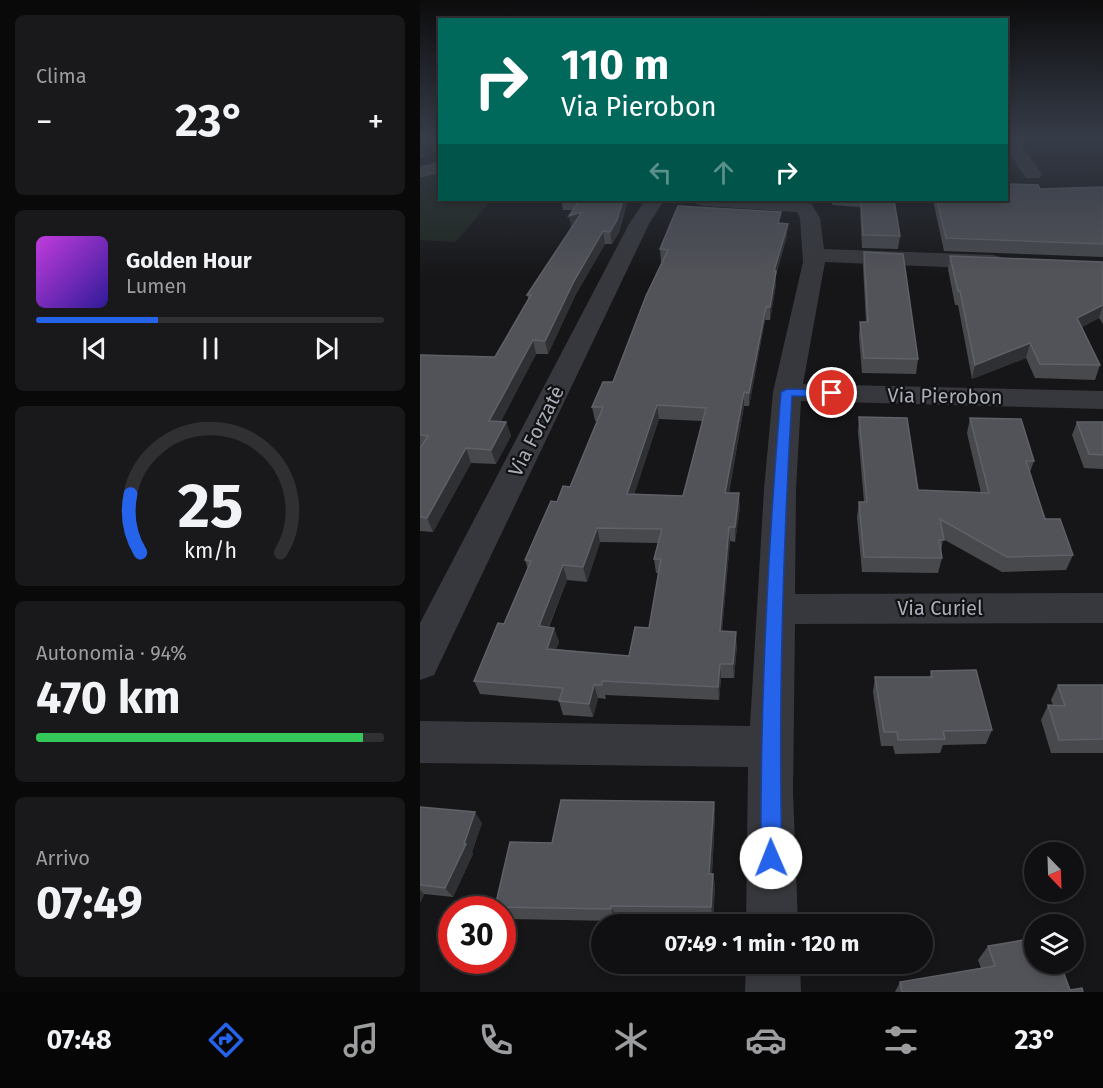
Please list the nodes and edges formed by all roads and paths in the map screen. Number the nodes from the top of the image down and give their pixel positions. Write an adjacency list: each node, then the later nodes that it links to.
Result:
1 (653, 201): 10 (street, Via Forzatè)
2 (737, 201): 3 (street)
3 (802, 203): 4 (street)
4 (814, 255): 5 (street); 6 (street)
5 (1010, 263)
6 (787, 392): 7 (street, Via Pierobon); 9 (street)
7 (1103, 400)
8 (1103, 608): 9 (street, Via Curiel)
9 (777, 609): 12 (street)
10 (420, 663)
11 (420, 742): 12 (street)
12 (772, 747): 13 (street)
13 (772, 914)
14 (773, 974): 15 (street)
15 (773, 992)

